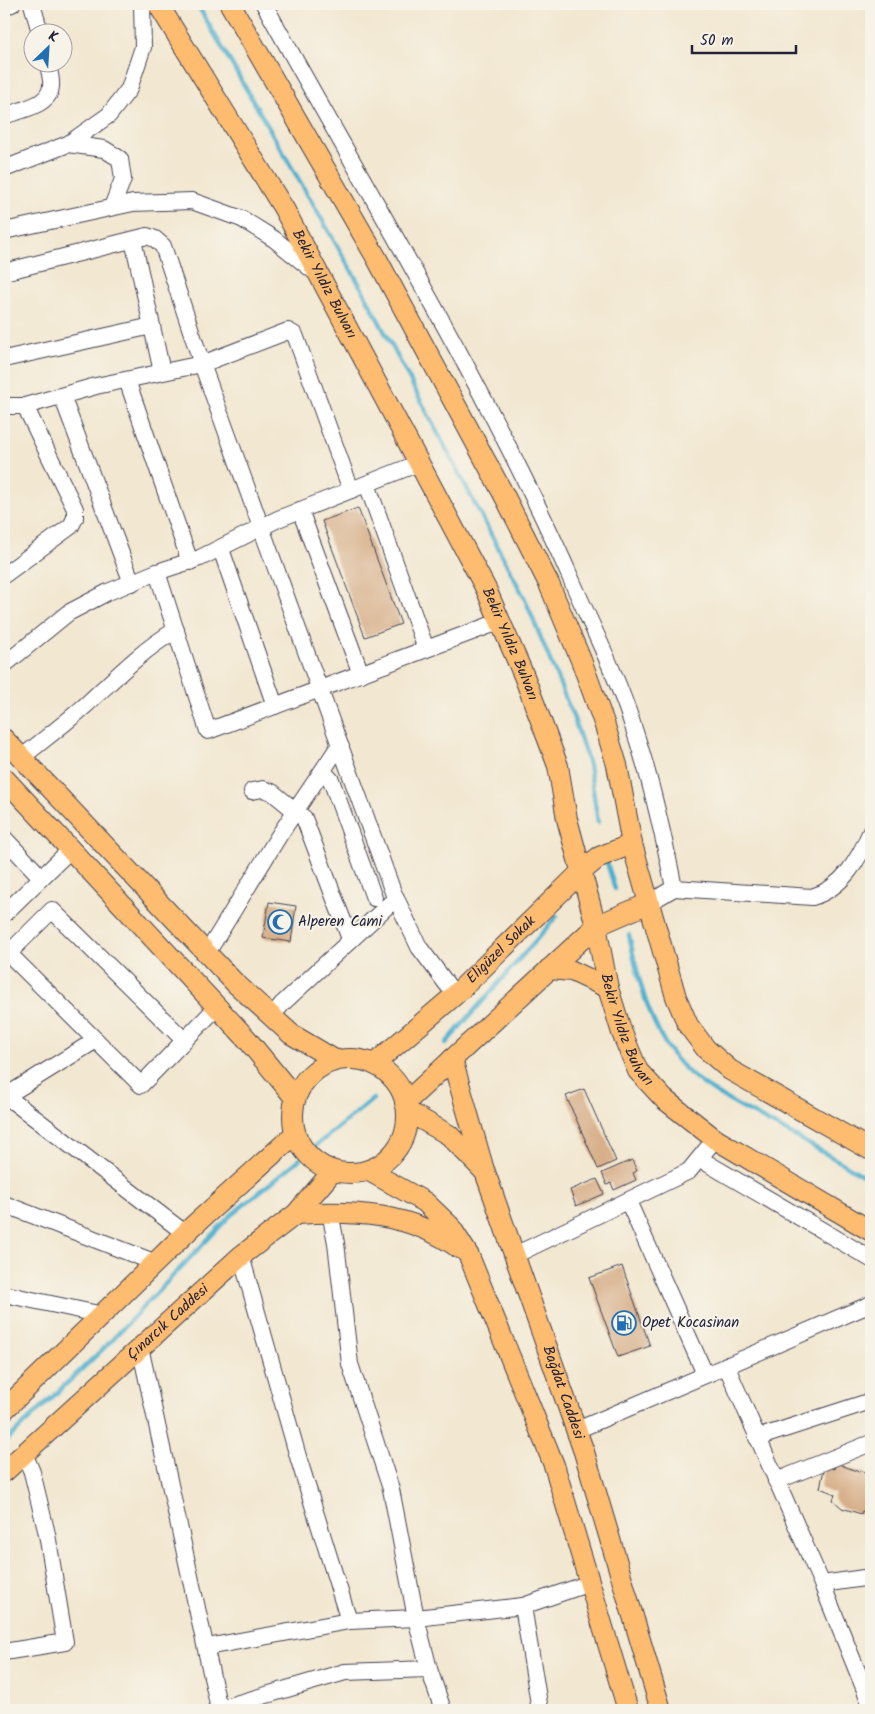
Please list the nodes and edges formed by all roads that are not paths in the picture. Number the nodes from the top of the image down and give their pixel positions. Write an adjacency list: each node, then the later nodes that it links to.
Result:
1 (12, 4): 7 (street)
2 (32, 4): 8 (street)
3 (142, 4): 11 (street)
4 (158, 4): 17 (main road, Bekir Yıldız Bulvarı)
5 (230, 4): 52 (main road)
6 (264, 4): 56 (street)
7 (4, 6)
8 (37, 22)
9 (49, 72): 10 (street)
10 (4, 116)
11 (68, 144): 12 (street); 13 (street)
12 (4, 169)
13 (112, 207): 14 (street); 17 (street)
14 (4, 232)
15 (133, 240): 16 (street); 18 (street); 20 (street)
16 (4, 272)
17 (318, 274): 26 (main road, Bekir Yıldız Bulvarı)
18 (152, 326): 19 (street); 21 (street)
19 (4, 359)
20 (202, 364): 21 (street); 28 (street); 30 (street)
21 (162, 372): 22 (street)
22 (127, 380): 23 (street); 32 (street)
23 (62, 396): 25 (street); 35 (street)
24 (4, 404): 25 (street)
25 (25, 406): 34 (street)
26 (419, 463): 27 (street); 36 (main road, Bekir Yıldız Bulvarı)
27 (367, 484): 28 (street); 38 (street)
28 (351, 490): 29 (street)
29 (300, 510): 30 (street); 40 (street)
30 (262, 526): 31 (street); 41 (street)
31 (221, 549): 32 (street); 42 (street)
32 (190, 562): 33 (street)
33 (157, 572): 35 (street); 37 (street)
34 (4, 575)
35 (132, 583): 39 (street)
36 (501, 621): 38 (street); 54 (main road, Bekir Yıldız Bulvarı)
37 (176, 630): 42 (street); 45 (street)
38 (426, 649): 40 (street)
39 (4, 665)
40 (361, 674): 41 (street)
41 (321, 689): 42 (street); 44 (street)
42 (275, 706)
43 (4, 739): 45 (main road)
44 (341, 746): 46 (street); 58 (street)
45 (21, 758): 64 (main road)
46 (323, 771): 49 (street); 57 (street)
47 (4, 779): 53 (main road)
48 (252, 791): 49 (street)
49 (296, 811): 62 (street); 64 (street)
50 (871, 831): 56 (street)
51 (4, 838): 55 (street)
52 (632, 844): 54 (main road, Eligüzel Sokak); 59 (main road)
53 (71, 849): 55 (street); 68 (main road)
54 (582, 872): 61 (main road, Bekir Yıldız Bulvarı); 67 (main road, Eligüzel Sokak)
55 (40, 876): 60 (street)
56 (674, 888): 59 (street)
57 (374, 898)
58 (396, 898): 62 (street); 67 (street)
59 (649, 903): 61 (main road); 80 (main road)
60 (4, 914)
61 (596, 926): 65 (main road); 66 (main road, Bekir Yıldız Bulvarı)
62 (350, 940): 69 (street)
63 (6, 952): 70 (street); 71 (street)
64 (207, 953): 69 (main road)
65 (549, 969): 66 (main road); 72 (main road)
66 (608, 988): 79 (main road, Bekir Yıldız Bulvarı)
67 (455, 995): 74 (main road, Eligüzel Sokak)
68 (217, 1007): 71 (street); 76 (main road)
69 (272, 1016): 73 (main road)
70 (96, 1040): 71 (street); 75 (street)
71 (184, 1040)
72 (452, 1059): 77 (main road); 84 (main road)
73 (336, 1060): 74 (main road); 76 (main road)
74 (374, 1064): 77 (main road)
75 (5, 1097): 90 (street)
76 (295, 1098): 78 (main road)
77 (406, 1107): 83 (main road); 84 (main road, Bağdat Caddesi)
78 (295, 1134): 82 (main road); 90 (main road)
79 (715, 1138): 81 (street); 89 (main road, Bekir Yıldız Bulvarı)
80 (871, 1150)
81 (700, 1159): 85 (street); 94 (street)
82 (333, 1171): 83 (main road); 88 (main road, Çınarcık Caddesi)
83 (369, 1171): 93 (main road)
84 (485, 1172): 91 (main road, Bağdat Caddesi)
85 (628, 1201): 91 (street); 101 (street)
86 (4, 1204): 95 (street)
87 (330, 1212): 88 (main road); 93 (main road); 114 (street)
88 (296, 1214): 92 (main road, Çınarcık Caddesi)
89 (871, 1231)
90 (186, 1234): 95 (main road)
91 (515, 1255): 104 (main road, Bağdat Caddesi)
92 (241, 1256): 99 (main road, Çınarcık Caddesi); 115 (street)
93 (469, 1256): 111 (main road)
94 (871, 1259)
95 (156, 1263): 98 (main road)
96 (4, 1294): 98 (street)
97 (871, 1304): 100 (street)
98 (103, 1315): 103 (main road)
99 (140, 1347): 107 (main road, Çınarcık Caddesi); 116 (street)
100 (726, 1365): 101 (street); 105 (street)
101 (705, 1374): 104 (street)
102 (871, 1401): 105 (street)
103 (4, 1410)
104 (576, 1430): 124 (main road, Bağdat Caddesi)
105 (758, 1438): 109 (street)
106 (871, 1443): 109 (street)
107 (24, 1453): 108 (main road, Çınarcık Caddesi); 117 (street)
108 (4, 1472)
109 (776, 1481): 112 (street)
110 (871, 1577): 112 (street)
111 (590, 1583): 113 (street); 123 (main road)
112 (822, 1584): 119 (street)
113 (523, 1606): 114 (street); 122 (street)
114 (416, 1618): 115 (street); 118 (street)
115 (349, 1621): 116 (street)
116 (207, 1647): 120 (street)
117 (4, 1652)
118 (429, 1669): 120 (street); 121 (street)
119 (871, 1704)
120 (217, 1710)
121 (443, 1710)
122 (540, 1710)
123 (628, 1710)
124 (661, 1710)

